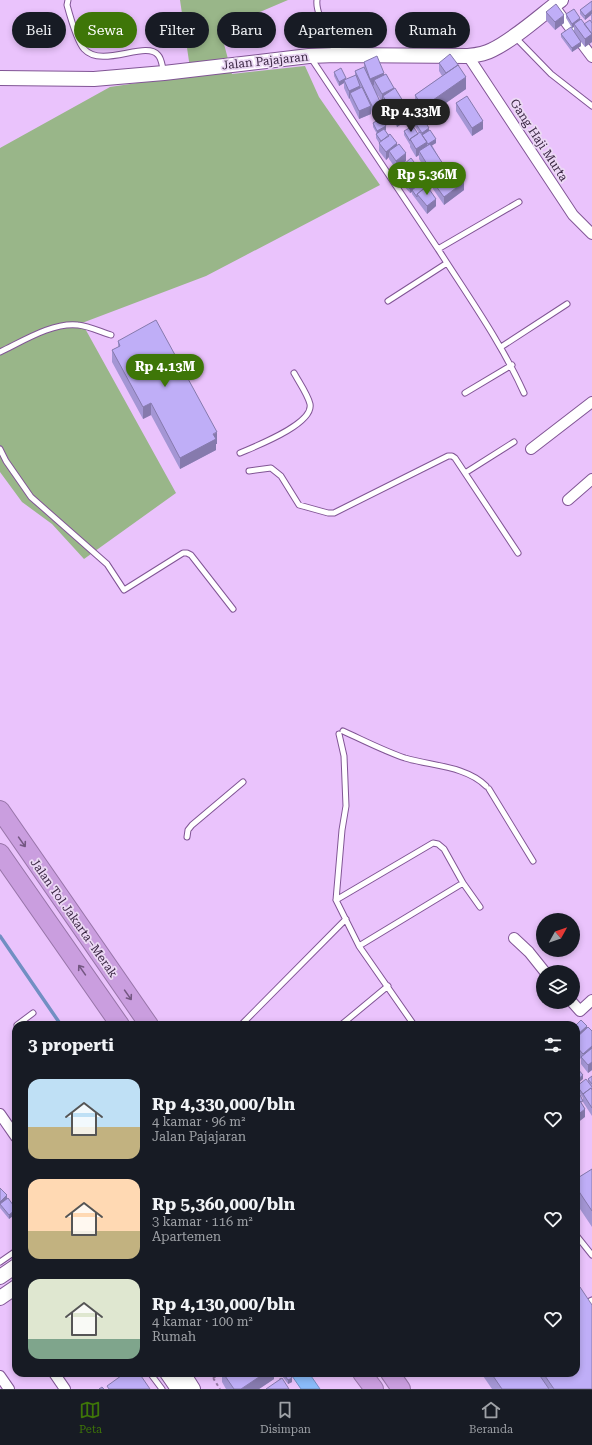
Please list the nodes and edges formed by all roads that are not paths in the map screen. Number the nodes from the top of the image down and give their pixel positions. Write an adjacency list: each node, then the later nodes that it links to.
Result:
1 (68, 0): 9 (lane)
2 (317, 0): 5 (lane)
3 (558, 3): 4 (main road, Jalan Pajajaran); 8 (street)
4 (514, 36): 7 (main road, Jalan Pajajaran); 11 (lane)
5 (336, 55): 6 (main road, Jalan Pajajaran); 7 (main road, Jalan Pajajaran)
6 (309, 56): 9 (main road, Jalan Pajajaran); 14 (lane)
7 (468, 56): 13 (street, Gang Haji Murta)
8 (592, 57)
9 (164, 73): 10 (main road, Jalan Pajajaran)
10 (0, 78)
11 (592, 106)
12 (519, 202): 14 (lane)
13 (592, 234)
14 (438, 249): 15 (lane)
15 (447, 263): 16 (lane); 19 (lane)
16 (388, 301)
17 (567, 304): 19 (lane)
18 (111, 335): 20 (lane)
19 (501, 347): 21 (lane)
20 (0, 352)
21 (512, 365): 23 (lane); 24 (lane)
22 (294, 373): 29 (lane)
23 (465, 392)
24 (524, 393)
25 (592, 402): 28 (street)
26 (514, 442): 31 (lane)
27 (0, 449): 35 (lane)
28 (532, 449)
29 (240, 453)
30 (249, 471): 31 (lane)
31 (465, 473): 34 (lane)
32 (592, 479): 33 (street)
33 (568, 500)
34 (518, 553)
35 (233, 609)
36 (243, 782): 38 (lane)
37 (0, 810): 54 (highway, Jalan Tol Jakarta–Merak, one-way to 54)
38 (187, 837)
39 (0, 853): 53 (highway, Jalan Tol Jakarta–Merak, one-way to 39)
40 (533, 861): 42 (lane)
41 (463, 883): 42 (lane); 43 (lane); 46 (lane)
42 (336, 900): 44 (lane)
43 (480, 907)
44 (346, 919): 46 (lane); 55 (lane)
45 (514, 938): 47 (street)
46 (359, 946): 48 (lane)
47 (539, 965)
48 (388, 986): 56 (lane); 57 (lane)
49 (592, 1000): 50 (street)
50 (578, 1009)
51 (33, 1013): 52 (lane)
52 (22, 1021)
53 (117, 1021)
54 (146, 1021)
55 (245, 1021)
56 (346, 1021)
57 (411, 1021)
58 (0, 1114): 59 (street)
59 (12, 1131)
60 (580, 1240): 62 (lane)
61 (12, 1254): 63 (lane)
62 (592, 1255)
63 (0, 1262)
64 (12, 1269): 65 (main road)
65 (0, 1277)
66 (12, 1290): 67 (main road)
67 (0, 1298)
68 (592, 1300): 69 (lane)
69 (592, 1314)
70 (0, 1376): 77 (street)
71 (57, 1377): 78 (street)
72 (153, 1377): 79 (lane)
73 (170, 1377): 80 (main road)
74 (185, 1377): 81 (main road)
75 (365, 1377): 82 (highway)
76 (393, 1377): 83 (highway)
77 (9, 1389)
78 (65, 1389)
79 (162, 1389)
80 (178, 1389)
81 (193, 1389)
82 (374, 1389)
83 (401, 1389)

